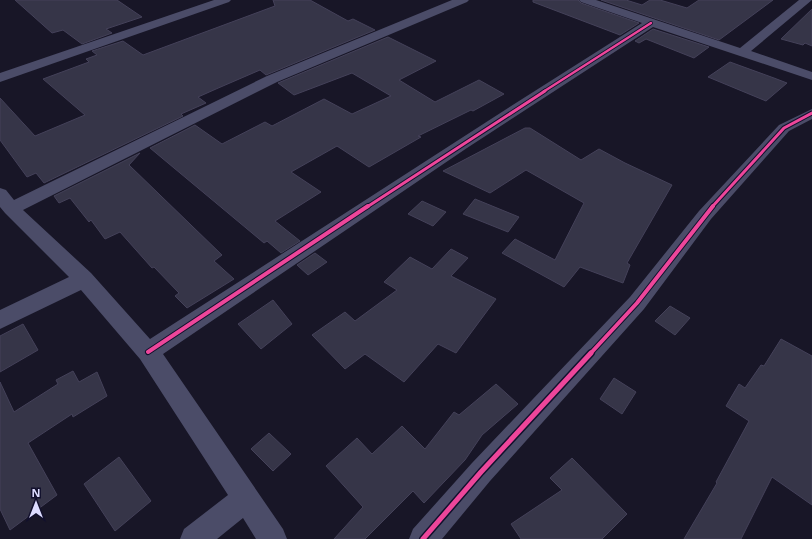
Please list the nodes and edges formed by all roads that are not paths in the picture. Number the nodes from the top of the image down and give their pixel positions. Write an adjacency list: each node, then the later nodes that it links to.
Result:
1 (225, 0): 8 (street)
2 (463, 0): 10 (street)
3 (585, 0): 5 (street)
4 (806, 0): 6 (street)
5 (651, 23): 6 (street); 13 (street)
6 (741, 53): 7 (street)
7 (812, 76)
8 (0, 78)
9 (812, 113): 17 (street)
10 (5, 201): 11 (street)
11 (84, 279): 12 (street); 13 (street)
12 (0, 320)
13 (148, 352): 14 (street)
14 (245, 499): 15 (street); 16 (street)
15 (194, 539)
16 (273, 539)
17 (423, 539)

